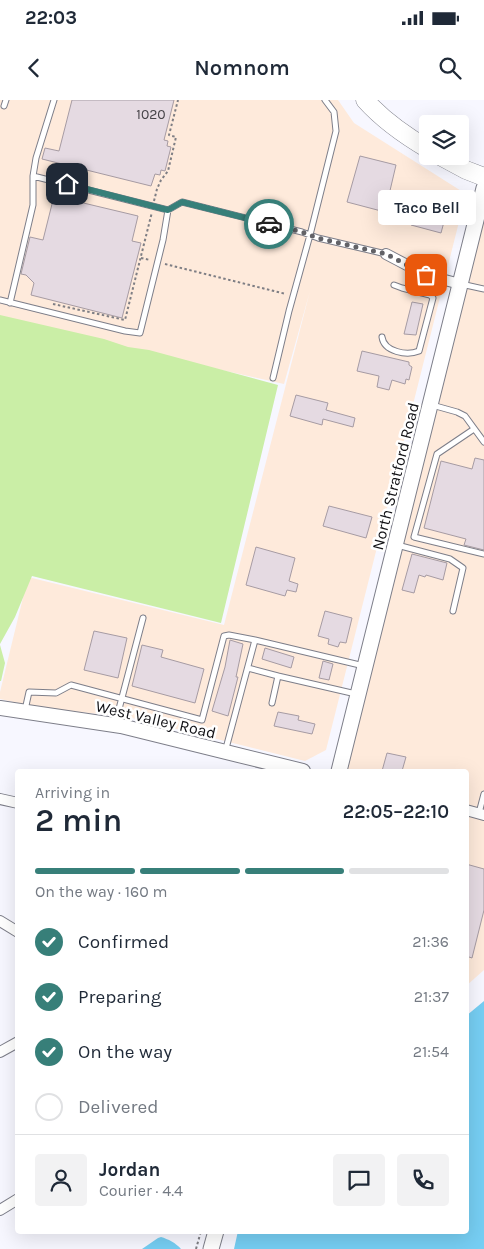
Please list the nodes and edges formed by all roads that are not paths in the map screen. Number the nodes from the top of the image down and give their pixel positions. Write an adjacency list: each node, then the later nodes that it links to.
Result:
1 (54, 100): 6 (lane)
2 (325, 100): 10 (lane)
3 (365, 100): 4 (highway)
4 (419, 144)
5 (457, 165): 7 (highway)
6 (33, 176): 9 (lane); 16 (lane)
7 (484, 177)
8 (484, 188): 12 (main road, North Stratford Road)
9 (168, 210): 10 (lane); 16 (lane)
10 (310, 235): 11 (lane); 18 (lane)
11 (386, 254): 12 (street)
12 (460, 284): 14 (lane); 19 (main road, North Stratford Road)
13 (394, 285): 17 (lane)
14 (484, 290)
15 (0, 300): 16 (lane)
16 (10, 303)
17 (382, 337)
18 (273, 378)
19 (430, 405): 20 (lane); 22 (main road, North Stratford Road)
20 (474, 429): 21 (lane); 23 (lane)
21 (484, 442)
22 (395, 545): 24 (lane); 27 (main road, North Stratford Road)
23 (484, 554)
24 (453, 611)
25 (143, 618): 31 (lane)
26 (255, 640): 27 (lane); 28 (lane); 31 (lane)
27 (365, 666): 30 (main road, North Stratford Road)
28 (248, 668): 29 (lane); 36 (lane)
29 (278, 676): 30 (lane); 32 (lane)
30 (358, 695): 38 (main road, North Stratford Road)
31 (122, 698): 34 (lane); 35 (lane)
32 (272, 703)
33 (0, 708): 34 (main road, West Valley Road)
34 (24, 712): 35 (main road, West Valley Road)
35 (115, 725): 36 (main road, West Valley Road)
36 (225, 752): 37 (main road, West Valley Road)
37 (295, 769)
38 (340, 769)
39 (484, 794): 43 (lane)
40 (0, 799): 41 (street)
41 (15, 802)
42 (469, 811): 43 (street)
43 (482, 814)
44 (0, 921): 45 (street)
45 (15, 930)
46 (15, 1044): 47 (street)
47 (0, 1052)
48 (15, 1201): 49 (street)
49 (0, 1210)
50 (215, 1234): 51 (main road)
51 (211, 1249)

